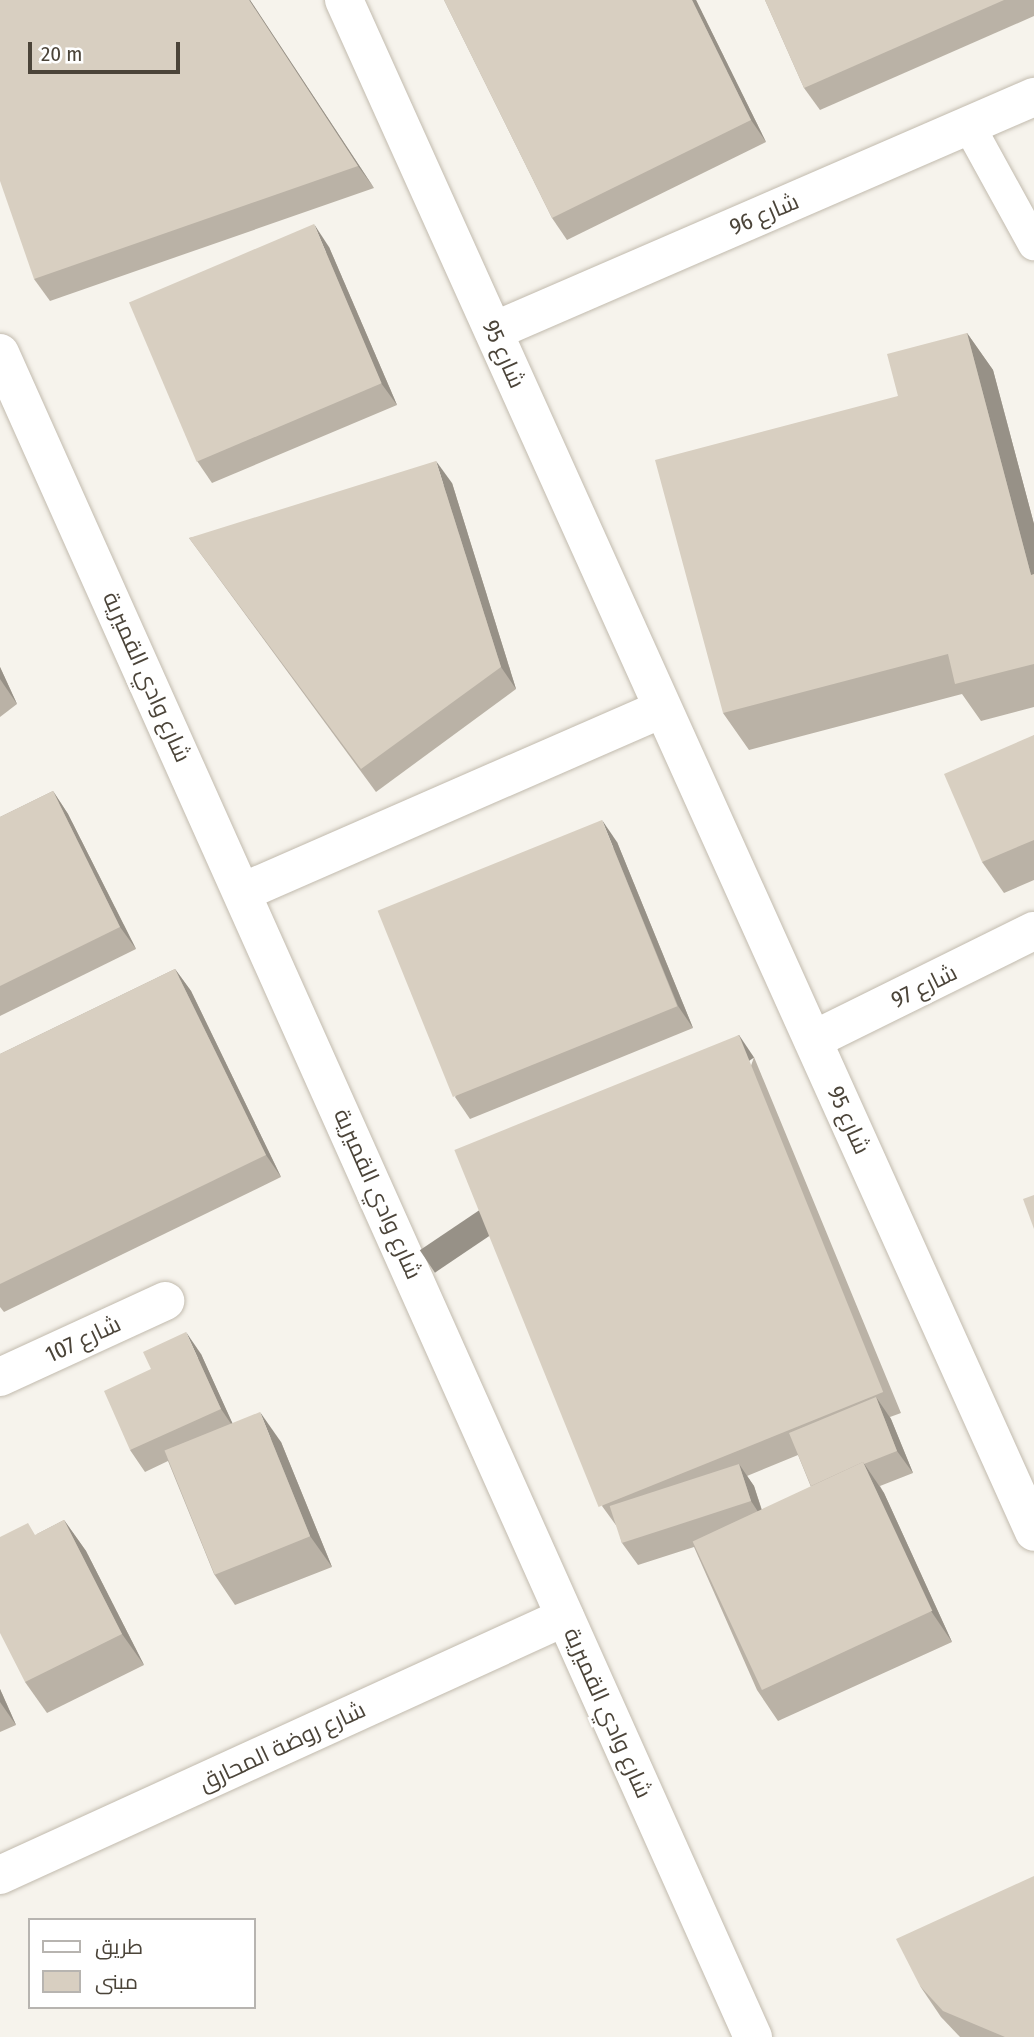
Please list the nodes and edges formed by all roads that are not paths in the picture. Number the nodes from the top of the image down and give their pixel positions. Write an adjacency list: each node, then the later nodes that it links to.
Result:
1 (344, 0): 5 (street, شارع 95)
2 (1034, 97): 3 (street, شارع 96)
3 (969, 126): 4 (lane); 5 (street, شارع 96)
4 (1034, 244)
5 (494, 331): 7 (street, شارع 95)
6 (0, 354): 8 (street, شارع وادي القميرية)
7 (662, 709): 8 (street); 10 (street, شارع 95)
8 (244, 891): 14 (street, شارع وادي القميرية)
9 (1034, 931): 10 (street, شارع 97)
10 (813, 1040): 13 (street, شارع 95)
11 (165, 1301): 12 (street, شارع 107)
12 (0, 1377)
13 (1034, 1532)
14 (565, 1617): 15 (street, شارع روضة المحارق); 16 (street, شارع وادي القميرية)
15 (0, 1875)
16 (753, 2037)

